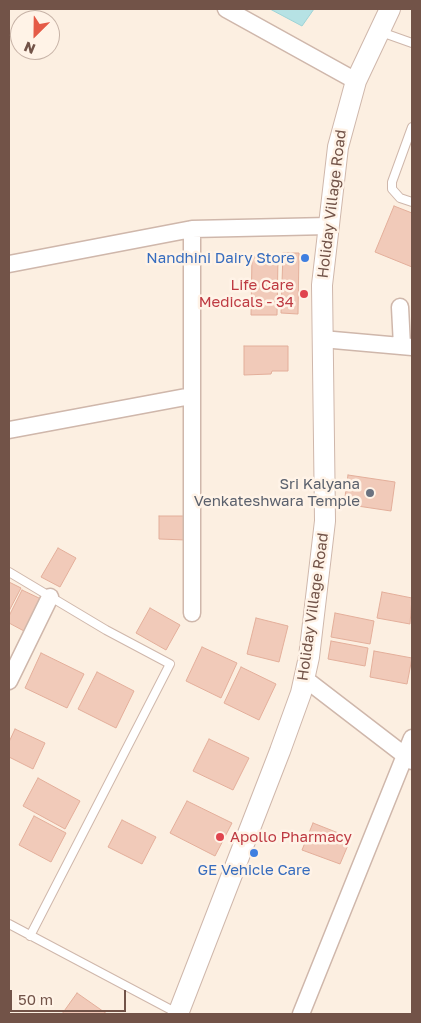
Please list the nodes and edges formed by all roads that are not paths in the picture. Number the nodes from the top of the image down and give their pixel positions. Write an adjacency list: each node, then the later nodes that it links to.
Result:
1 (226, 9): 5 (street)
2 (390, 9): 3 (street, Holiday Village Road)
3 (379, 31): 4 (lane); 5 (street, Holiday Village Road)
4 (412, 43)
5 (356, 81): 8 (street, Holiday Village Road)
6 (412, 127): 7 (lane)
7 (412, 202)
8 (329, 226): 9 (street); 12 (street, Holiday Village Road)
9 (192, 229): 10 (street); 14 (street)
10 (9, 264)
11 (400, 307): 13 (street)
12 (322, 339): 13 (street); 19 (street, Holiday Village Road)
13 (407, 347)
14 (191, 396): 15 (street); 18 (street)
15 (9, 430)
16 (9, 572): 17 (lane)
17 (50, 597): 20 (street); 24 (lane)
18 (192, 613)
19 (304, 678): 22 (street); 25 (street, Holiday Village Road)
20 (9, 681)
21 (412, 738): 22 (street)
22 (409, 759): 26 (street)
23 (9, 924): 24 (lane)
24 (30, 936): 25 (lane)
25 (179, 1014)
26 (301, 1014)

